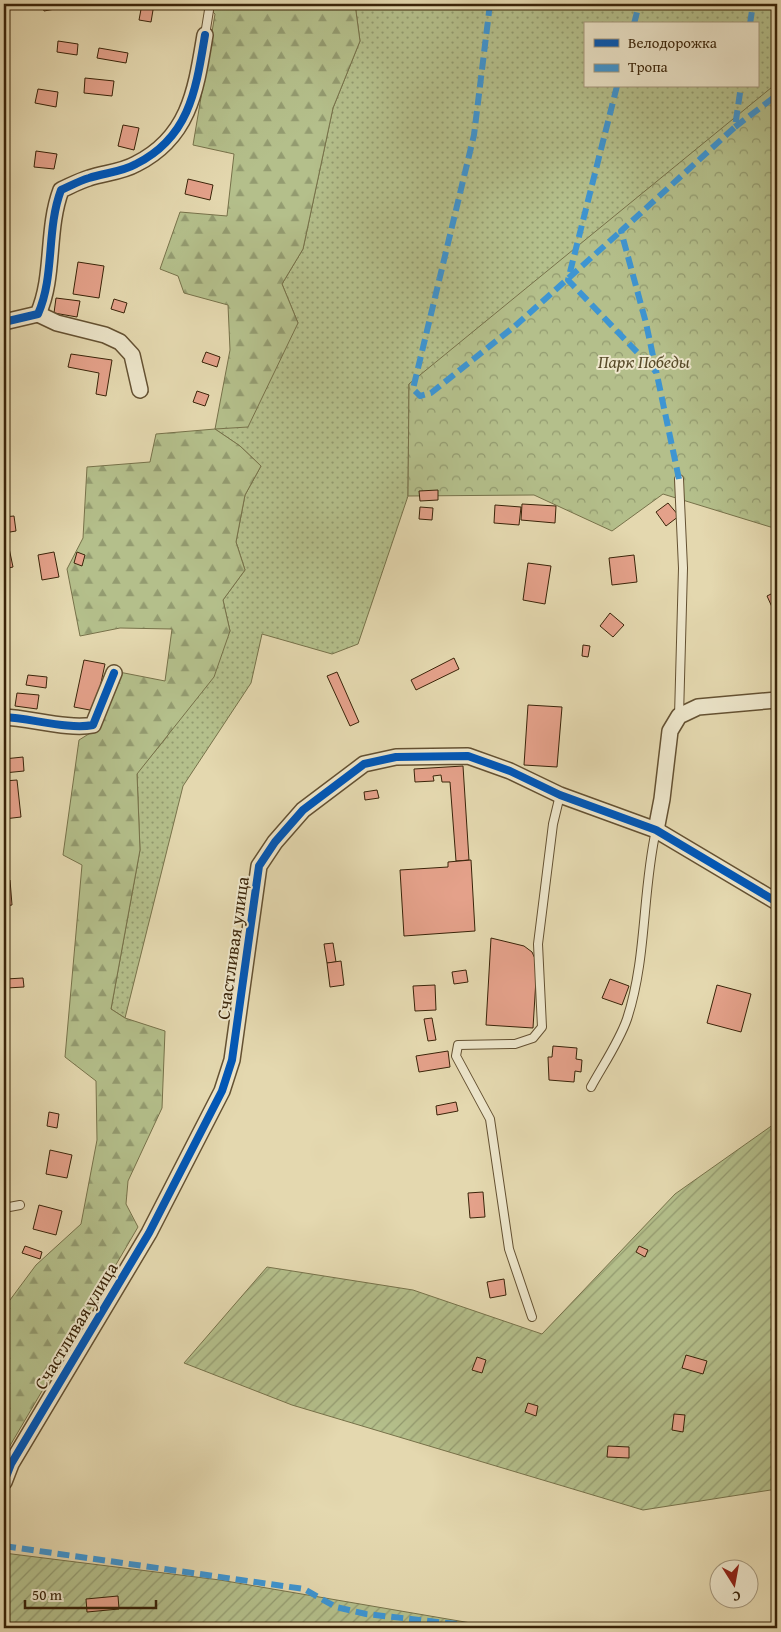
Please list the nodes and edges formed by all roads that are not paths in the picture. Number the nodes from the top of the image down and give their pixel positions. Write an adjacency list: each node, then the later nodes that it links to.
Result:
1 (210, 4): 2 (lane)
2 (204, 35): 3 (street)
3 (38, 314): 4 (street); 5 (street)
4 (4, 322)
5 (140, 390)
6 (678, 479): 9 (lane)
7 (114, 673): 10 (street)
8 (777, 700): 9 (street)
9 (679, 716): 12 (street)
10 (4, 717)
11 (560, 795): 12 (street, Счастливая улица); 17 (lane); 18 (street, Счастливая улица)
12 (656, 830): 13 (street, Счастливая улица); 14 (lane)
13 (777, 902)
14 (591, 1087)
15 (20, 1205): 16 (lane)
16 (4, 1208)
17 (532, 1317)
18 (4, 1482)

